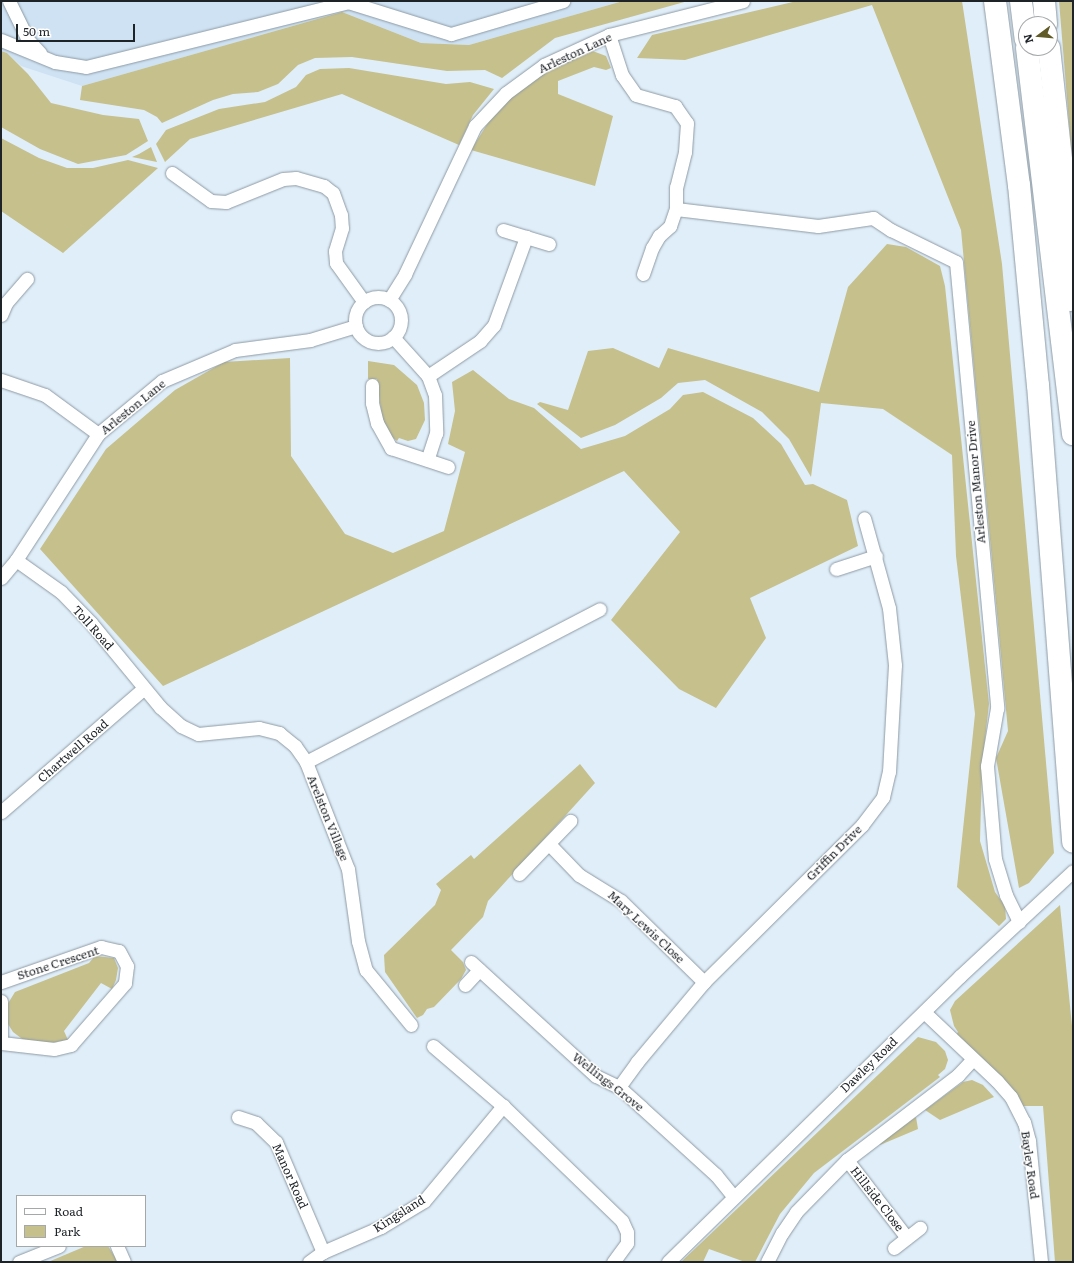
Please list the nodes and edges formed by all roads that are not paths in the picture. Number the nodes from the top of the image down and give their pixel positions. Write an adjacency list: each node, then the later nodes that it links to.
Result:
1 (9, 1): 12 (street)
2 (563, 1): 12 (street)
3 (743, 1): 10 (street, Arleston Lane)
4 (982, 1): 16 (highway)
5 (995, 1): 16 (highway)
6 (1022, 1): 8 (highway)
7 (1044, 1): 9 (highway)
8 (1024, 16)
9 (1045, 16)
10 (609, 35): 17 (street); 23 (street, Arleston Lane)
11 (1, 40): 12 (street)
12 (41, 55)
13 (1028, 56): 31 (highway)
14 (1050, 56): 31 (highway)
15 (172, 173): 24 (street)
16 (1019, 184): 46 (highway)
17 (676, 209): 21 (street); 50 (street, Arleston Manor Drive)
18 (503, 230): 19 (street)
19 (526, 237): 20 (street); 28 (street)
20 (549, 244)
21 (643, 274)
22 (27, 279): 25 (street)
23 (389, 300): 24 (street); 27 (street)
24 (364, 302): 26 (street)
25 (1, 314)
26 (356, 326): 27 (street); 32 (street, Arleston Lane)
27 (393, 337): 28 (street)
28 (428, 376): 33 (street)
29 (1, 380): 32 (street)
30 (372, 385): 33 (street)
31 (1072, 428)
32 (98, 434): 37 (street, Arleston Lane)
33 (427, 460): 34 (street)
34 (448, 467)
35 (864, 518): 36 (street, Griffin Drive)
36 (876, 556): 38 (street); 52 (street, Griffin Drive)
37 (16, 560): 39 (street, Arleston Lane); 41 (street, Toll Road)
38 (836, 569)
39 (1, 578)
40 (600, 609): 43 (street)
41 (144, 688): 42 (street, Toll Road); 44 (street, Chartwell Road)
42 (160, 707): 43 (street, Arelston Village)
43 (306, 762): 56 (street, Arelston Village)
44 (1, 812)
45 (570, 822): 47 (street)
46 (1073, 842)
47 (550, 845): 49 (street); 52 (street, Mary Lewis Close)
48 (1073, 871): 50 (street, Dawley Road)
49 (519, 874)
50 (1019, 922): 55 (street, Dawley Road)
51 (1, 982): 57 (street, Stone Crescent)
52 (704, 982): 60 (street, Griffin Drive)
53 (465, 984): 60 (street, Wellings Grove)
54 (1, 1001): 57 (street)
55 (924, 1012): 59 (street, Bayley Road); 64 (street, Dawley Road)
56 (411, 1025)
57 (1, 1042)
58 (433, 1046): 61 (street)
59 (972, 1060): 63 (street); 77 (street, Bayley Road)
60 (619, 1087): 64 (street, Wellings Grove)
61 (503, 1106): 70 (street, Kingsland); 74 (street)
62 (238, 1117): 70 (street, Manor Road)
63 (847, 1160): 66 (street, Hillside Close); 76 (street)
64 (734, 1198): 75 (street, Dawley Road)
65 (920, 1228): 66 (street, Hillside Close)
66 (907, 1238): 69 (street, Hillside Close)
67 (57, 1247): 71 (street)
68 (117, 1247): 72 (street)
69 (894, 1248)
70 (323, 1252): 73 (street, Kingsland)
71 (20, 1262)
72 (124, 1262)
73 (309, 1262)
74 (613, 1262)
75 (668, 1262)
76 (767, 1262)
77 (1041, 1262)

